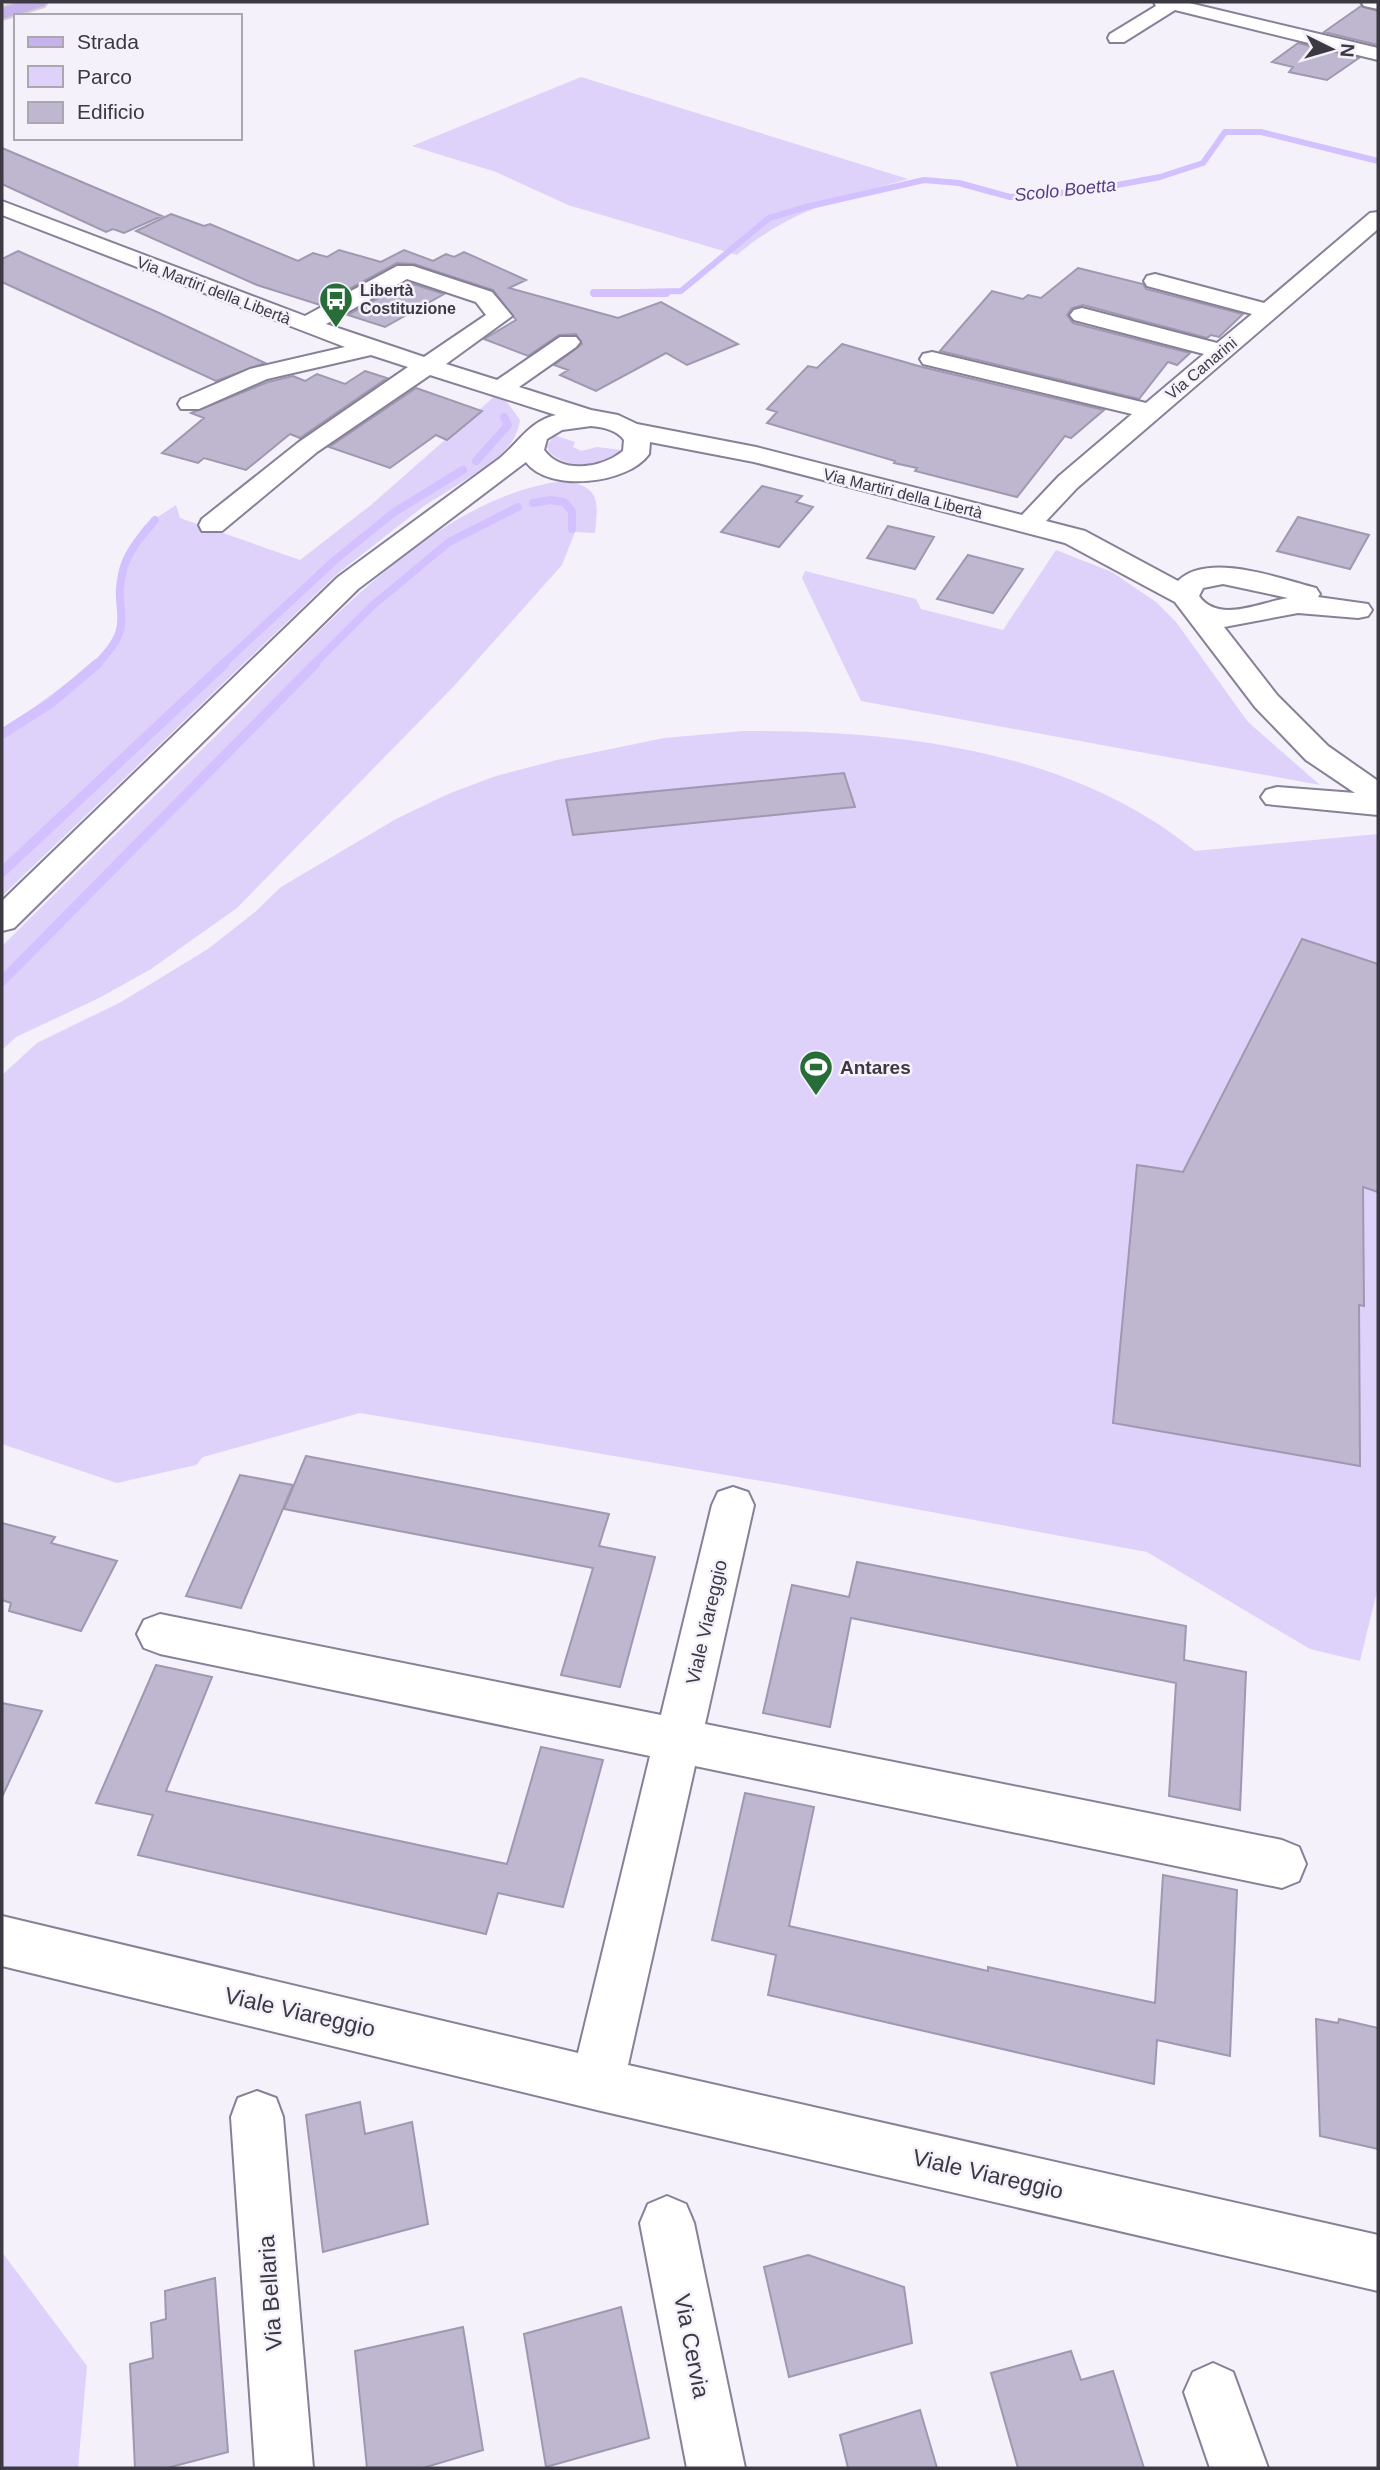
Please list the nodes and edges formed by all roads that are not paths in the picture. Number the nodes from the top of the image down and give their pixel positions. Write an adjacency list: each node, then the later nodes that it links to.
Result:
1 (38, 2): 5 (main road)
2 (1370, 2): 4 (street)
3 (1167, 3): 6 (street); 7 (street)
4 (1378, 4)
5 (2, 14)
6 (1117, 38)
7 (1378, 54)
8 (2, 208): 13 (street, Via Martiri della Libertà)
9 (1378, 218): 11 (street, Via Canarini)
10 (1155, 281): 11 (street)
11 (1269, 311): 16 (street, Via Canarini)
12 (1082, 315): 16 (street)
13 (306, 325): 15 (street, Via Martiri della Libertà); 18 (street)
14 (568, 342): 19 (street)
15 (371, 348): 18 (street, Via Martiri della Libertà); 20 (street)
16 (1222, 351): 21 (street, Via Canarini)
17 (932, 359): 21 (street)
18 (427, 368): 19 (street, Via Martiri della Libertà); 27 (street)
19 (500, 389): 22 (street, Via Martiri della Libertà); 23 (street, Via Martiri della Libertà)
20 (190, 404)
21 (1149, 411): 28 (street, Via Canarini)
22 (591, 418): 23 (street, Via Martiri della Libertà); 24 (street, Via Martiri della Libertà)
23 (536, 438): 25 (street, Via Martiri della Libertà); 26 (street)
24 (633, 442): 25 (street, Via Martiri della Libertà); 28 (street, Via Martiri della Libertà)
25 (569, 472): 26 (street)
26 (432, 519): 38 (street)
27 (212, 525)
28 (1028, 525): 29 (street, Via Martiri della Libertà)
29 (1087, 542): 30 (street, Via Martiri della Libertà); 31 (street, Via Martiri della Libertà)
30 (1232, 577): 31 (street); 32 (street); 33 (street, Via Martiri della Libertà)
31 (1190, 603): 32 (street, Via Martiri della Libertà); 34 (street)
32 (1254, 613): 33 (street, Via Martiri della Libertà); 34 (street)
33 (1368, 613)
34 (1239, 663): 35 (street)
35 (1378, 795)
36 (1277, 797): 37 (street)
37 (1378, 805)
38 (2, 920)
39 (733, 1505): 41 (street, Viale Viareggio)
40 (160, 1634): 41 (street)
41 (680, 1740): 42 (street); 44 (street, Viale Viareggio)
42 (1282, 1864)
43 (2, 1941): 44 (street, Viale Viareggio)
44 (597, 2084): 47 (street, Viale Viareggio)
45 (257, 2117): 49 (street, Via Bellaria)
46 (667, 2223): 50 (street, Via Cervia)
47 (1378, 2263)
48 (1213, 2392): 51 (street)
49 (284, 2468)
50 (716, 2468)
51 (1239, 2468)

